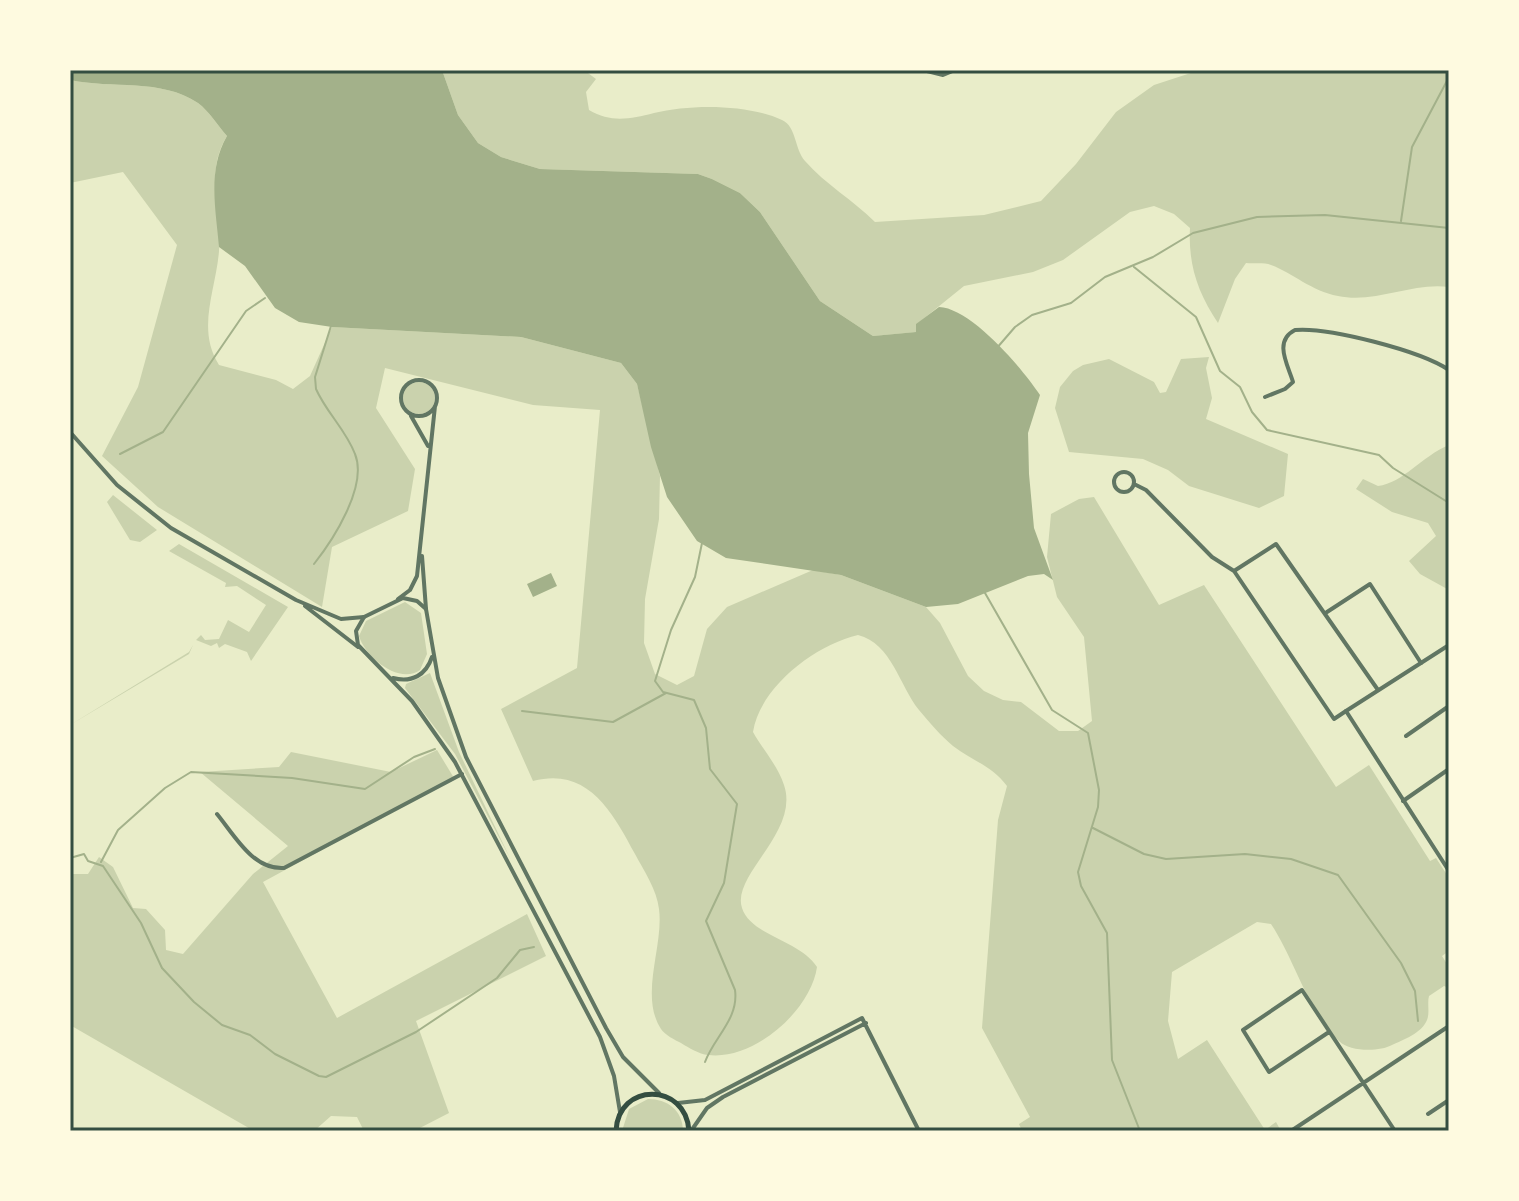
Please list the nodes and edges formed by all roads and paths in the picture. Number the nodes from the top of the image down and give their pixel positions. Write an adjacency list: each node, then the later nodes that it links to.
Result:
1 (923, 70): 2 (street)
2 (955, 70)
3 (1449, 370): 4 (street)
4 (1265, 397)
5 (435, 406): 6 (street); 6 (street); 8 (street)
6 (407, 411): 8 (street)
7 (70, 432): 13 (street)
8 (430, 451): 10 (street)
9 (1134, 484): 9 (street); 11 (street)
10 (422, 543): 12 (street); 14 (street)
11 (1234, 571): 15 (street); 24 (street)
12 (398, 599): 14 (street); 16 (street)
13 (296, 600): 16 (street); 18 (street)
14 (426, 609): 19 (street)
15 (1326, 612): 20 (street); 22 (street)
16 (364, 617): 18 (street)
17 (1449, 645): 20 (street)
18 (360, 649): 21 (street)
19 (433, 655): 21 (street); 35 (street)
20 (1421, 663): 22 (street)
21 (391, 678): 27 (street)
22 (1378, 690): 24 (street)
23 (1449, 706): 25 (street)
24 (1346, 711): 28 (street)
25 (1406, 736)
26 (1449, 769): 28 (street)
27 (462, 774): 29 (street); 38 (street)
28 (1403, 801): 30 (street)
29 (217, 814)
30 (1449, 871)
31 (866, 1023): 37 (street); 41 (street); 42 (street)
32 (1449, 1026): 34 (street)
33 (1329, 1032): 33 (street); 34 (street)
34 (1362, 1084): 43 (street); 44 (street)
35 (659, 1093): 37 (main road); 38 (main road)
36 (1449, 1100): 39 (street)
37 (678, 1103): 41 (main road)
38 (621, 1112): 40 (main road)
39 (1428, 1114)
40 (616, 1131)
41 (690, 1131)
42 (919, 1131)
43 (1291, 1131)
44 (1395, 1131)

